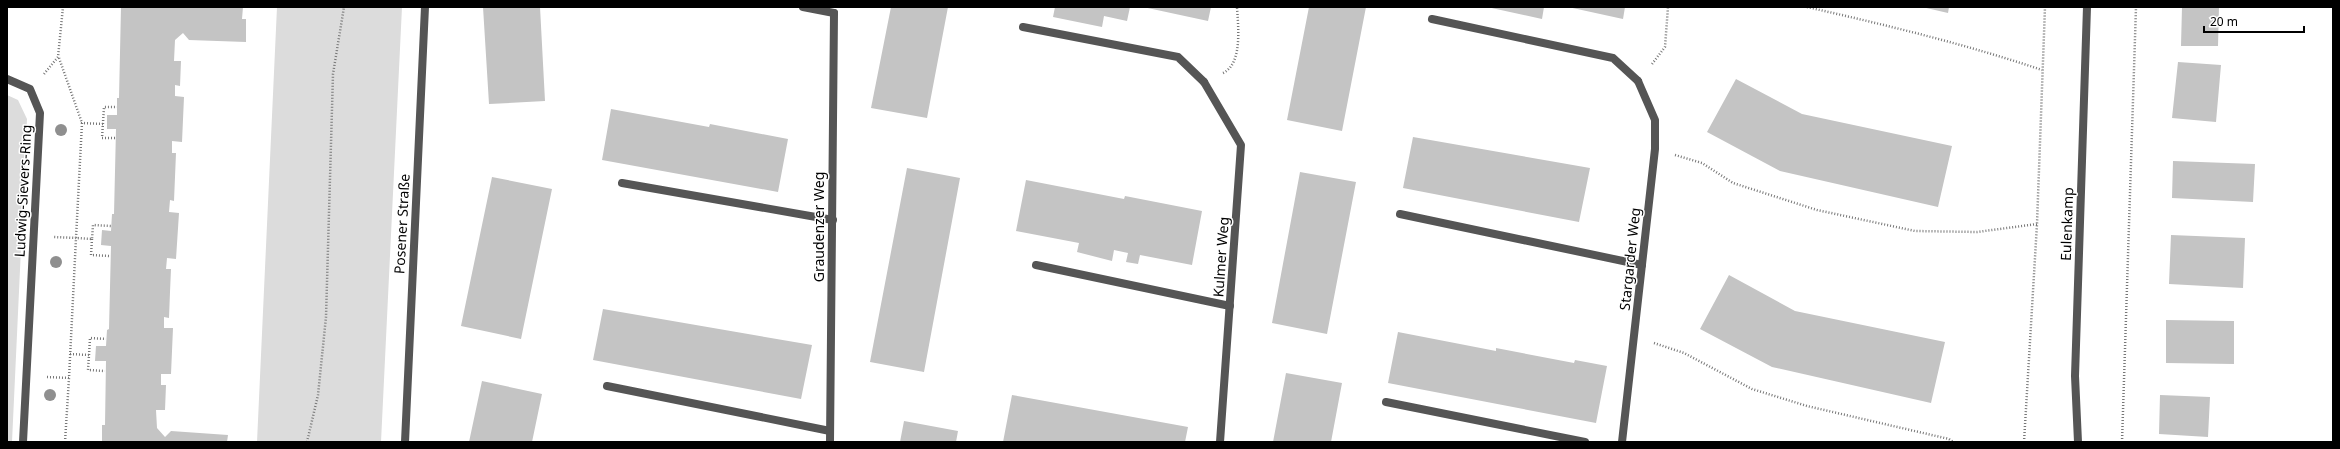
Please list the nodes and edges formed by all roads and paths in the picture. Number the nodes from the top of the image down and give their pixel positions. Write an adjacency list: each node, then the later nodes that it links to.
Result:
1 (63, 7): 13 (path)
2 (344, 7): 48 (path)
3 (425, 7): 49 (street, Posener Straße)
4 (803, 7): 26 (street, Graudenzer Weg)
5 (1237, 7): 17 (path)
6 (1668, 7): 16 (path)
7 (1807, 7): 14 (path)
8 (2045, 7): 14 (path)
9 (2087, 7): 56 (street, Eulenkamp)
10 (2136, 7): 57 (path)
11 (1432, 19): 16 (street)
12 (1023, 27): 17 (street, Kulmer Weg)
13 (58, 58): 18 (path); 20 (path)
14 (2042, 70): 27 (path)
15 (7, 79): 18 (street)
16 (1638, 81): 23 (street, Stargarder Weg)
17 (1204, 82): 35 (street, Kulmer Weg)
18 (30, 89): 29 (street, Ludwig-Sievers-Ring)
19 (117, 107): 21 (path)
20 (82, 123): 21 (path); 30 (path)
21 (103, 124): 22 (path)
22 (116, 138)
23 (1655, 149): 27 (path); 34 (street, Stargarder Weg)
24 (622, 183): 26 (street)
25 (1400, 214): 34 (street)
26 (833, 220): 45 (street, Graudenzer Weg)
27 (2037, 224): 55 (path)
28 (111, 226): 31 (path)
29 (34, 236): 30 (path); 41 (street, Ludwig-Sievers-Ring)
30 (76, 238): 31 (path); 38 (path)
31 (92, 239): 32 (path)
32 (110, 256)
33 (1036, 265): 35 (street)
34 (1642, 265): 36 (street, Stargarder Weg)
35 (1230, 306): 51 (street, Kulmer Weg)
36 (1635, 336): 53 (street, Stargarder Weg); 54 (path)
37 (106, 338): 39 (path)
38 (70, 354): 39 (path); 42 (path)
39 (89, 355): 40 (path)
40 (105, 371)
41 (27, 376): 42 (path); 46 (street, Ludwig-Sievers-Ring)
42 (68, 378): 47 (path)
43 (607, 386): 45 (street)
44 (1386, 402): 52 (street)
45 (830, 431): 50 (street, Graudenzer Weg)
46 (23, 442)
47 (65, 442)
48 (307, 442)
49 (405, 442)
50 (830, 442)
51 (1220, 442)
52 (1585, 442)
53 (1622, 442)
54 (1953, 442)
55 (2024, 442)
56 (2078, 442)
57 (2122, 442)

